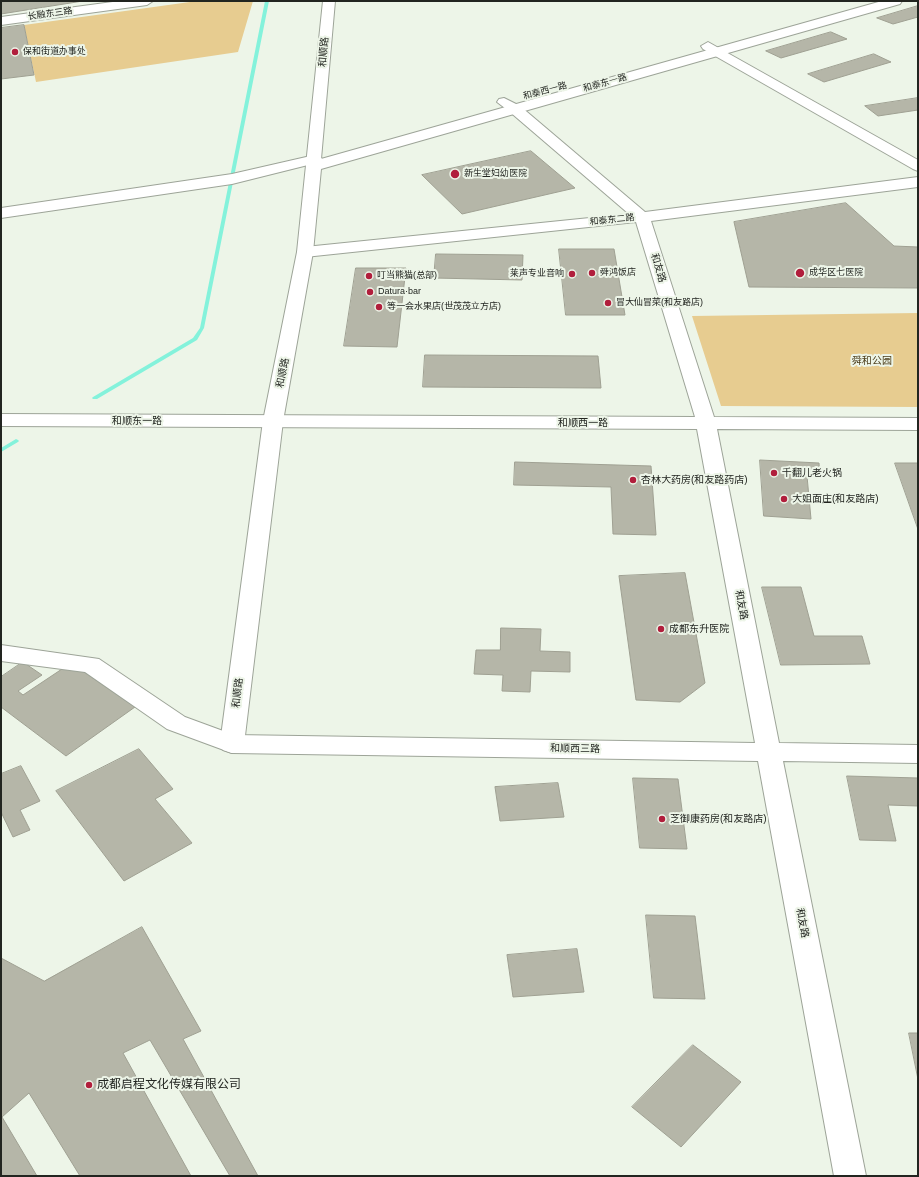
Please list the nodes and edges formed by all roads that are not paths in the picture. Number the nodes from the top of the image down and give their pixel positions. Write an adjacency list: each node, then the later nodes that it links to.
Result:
1 (148, 1): 5 (street, 长融东三路)
2 (328, 1): 8 (street, 和顺路)
3 (866, 1): 6 (street)
4 (896, 1): 6 (street, 和泰东一路)
5 (1, 20)
6 (712, 49): 7 (street, 和泰东一路); 9 (street)
7 (510, 105): 8 (street, 和泰东一路); 12 (street)
8 (315, 159): 11 (street, 和泰东一路); 13 (street, 和顺路)
9 (918, 166)
10 (918, 182): 12 (street, 和泰东二路)
11 (1, 213)
12 (642, 217): 13 (street, 和泰东二路); 16 (street, 和友路)
13 (306, 252): 15 (street, 和顺路)
14 (1, 420): 15 (street, 和顺东一路)
15 (274, 421): 16 (street, 和顺西一路); 19 (street, 和顺路)
16 (706, 423): 17 (street, 和顺西一路); 20 (street, 和友路)
17 (918, 424)
18 (1, 653): 19 (street, 和顺西三路)
19 (232, 744): 20 (street, 和顺西三路)
20 (769, 752): 21 (street, 和顺西三路); 22 (street, 和友路)
21 (918, 754)
22 (850, 1176)

